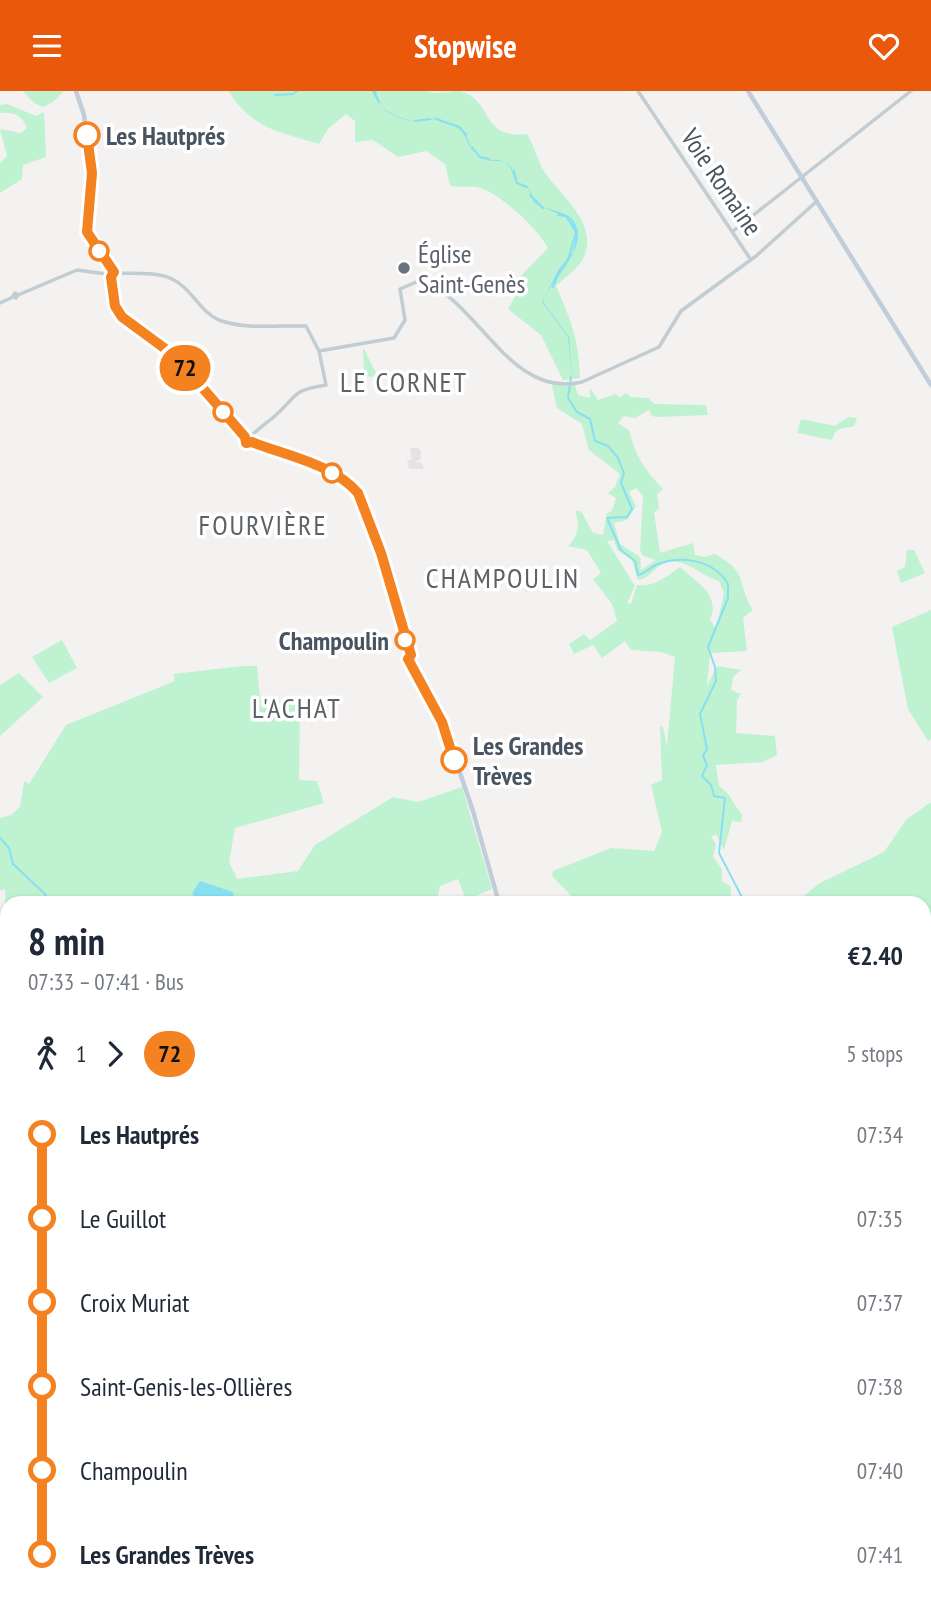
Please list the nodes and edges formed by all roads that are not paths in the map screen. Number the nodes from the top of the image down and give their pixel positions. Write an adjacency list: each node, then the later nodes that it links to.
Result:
1 (76, 91): 9 (main road)
2 (638, 91): 7 (street, Voie Romaine)
3 (748, 91): 5 (main road)
4 (911, 91): 5 (street)
5 (801, 178): 6 (main road); 7 (street)
6 (816, 202): 8 (street); 12 (main road)
7 (732, 232): 8 (street, Voie Romaine)
8 (751, 260): 11 (street)
9 (110, 274): 10 (street); 11 (street); 13 (main road)
10 (0, 303)
11 (318, 351): 13 (street)
12 (931, 385)
13 (249, 439): 14 (main road)
14 (497, 896)

